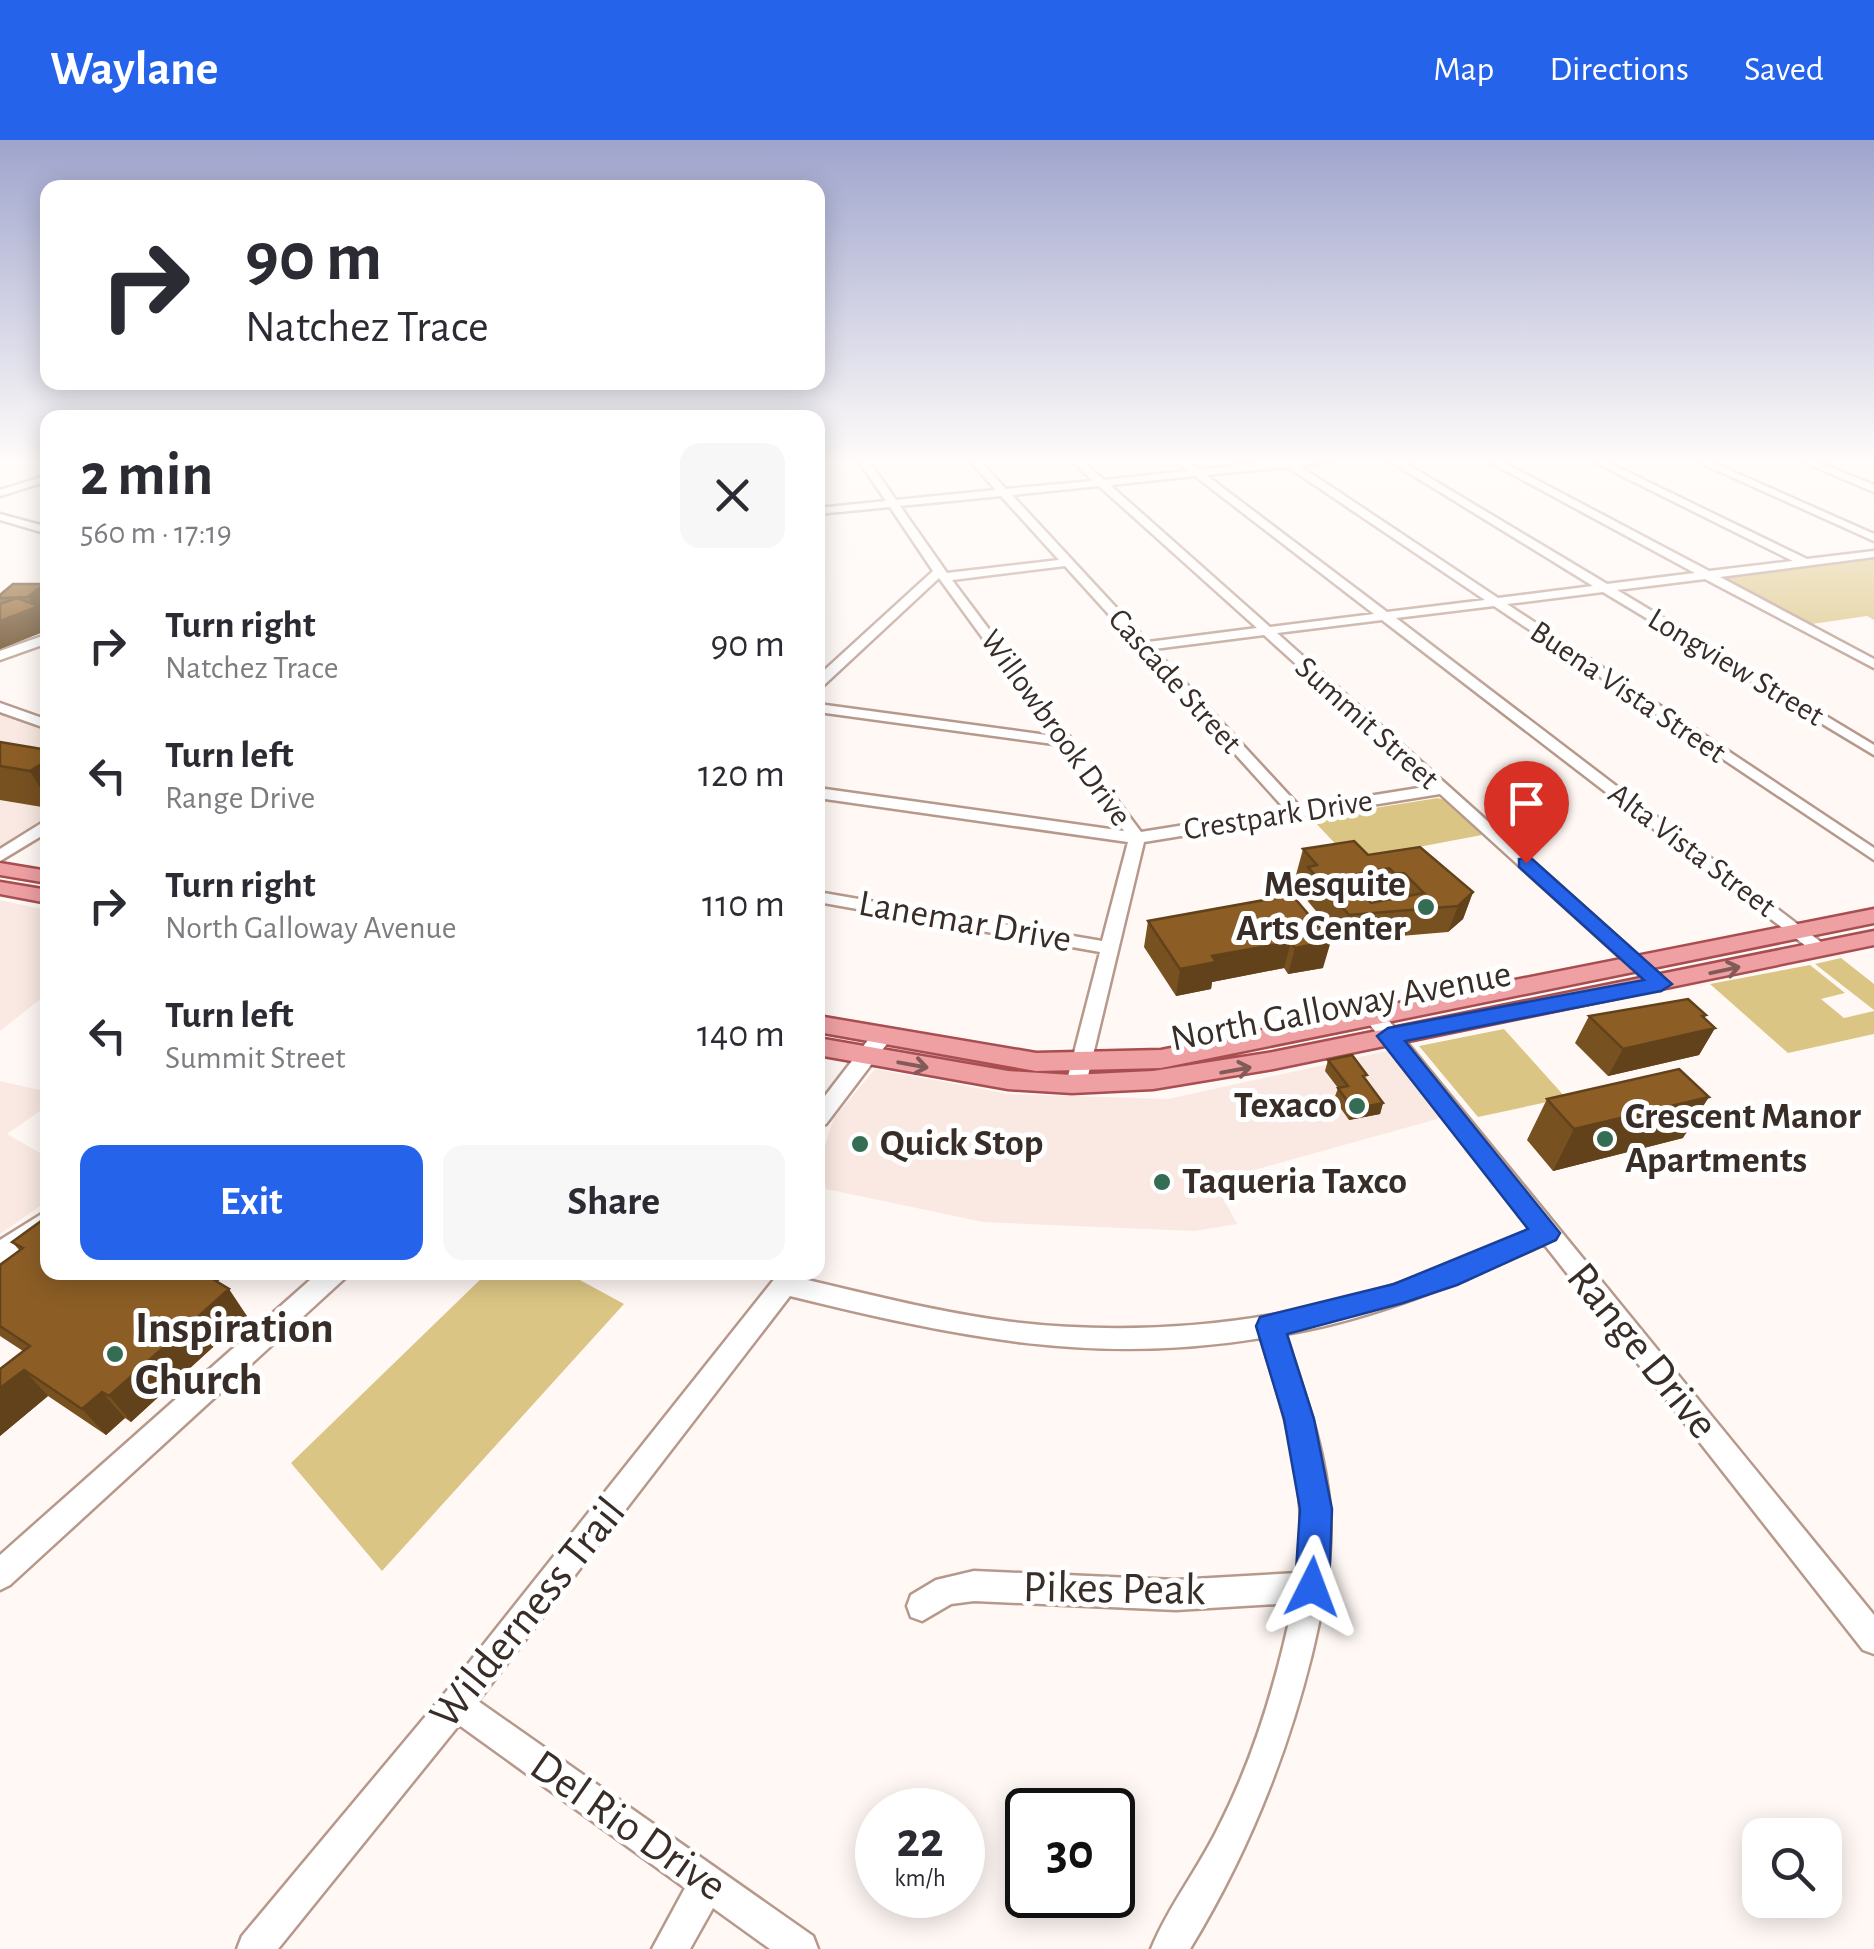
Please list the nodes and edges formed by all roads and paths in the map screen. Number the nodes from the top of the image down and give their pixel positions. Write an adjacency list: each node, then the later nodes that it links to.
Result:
1 (921, 544): 12 (street, Willowbrook Drive)
2 (1050, 544): 11 (street, Cascade Street)
3 (1169, 544): 17 (street, Summit Street)
4 (1290, 544): 16 (street, Alta Vista Street)
5 (1409, 544): 15 (street, Buena Vista Street)
6 (1534, 544): 14 (street, Longview Street)
7 (1647, 544): 13 (street)
8 (1769, 544): 10 (street)
9 (1874, 554): 10 (street)
10 (1806, 562): 13 (street)
11 (1066, 563): 12 (street); 19 (street, Cascade Street)
12 (942, 573): 22 (street); 26 (street, Willowbrook Drive)
13 (1706, 576): 14 (street); 21 (street)
14 (1609, 589): 15 (street); 27 (street, Longview Street)
15 (1495, 602): 16 (street); 33 (street, Buena Vista Street)
16 (1384, 617): 17 (street); 43 (street, Alta Vista Street)
17 (1266, 632): 19 (street); 28 (street, Summit Street)
18 (40, 641): 20 (street)
19 (1148, 646): 30 (street, Cascade Street)
20 (0, 656)
21 (1874, 664)
22 (825, 676)
23 (0, 707): 25 (street)
24 (825, 709): 26 (street)
25 (40, 722)
26 (1069, 742): 32 (street, Willowbrook Drive)
27 (1874, 751)
28 (1442, 789): 30 (street, Crestpark Drive); 47 (street, Summit Street)
29 (825, 794): 32 (street, Crestpark Drive)
30 (1296, 812): 32 (street, Crestpark Drive)
31 (40, 829): 34 (street)
32 (1137, 838): 45 (street, Willowbrook Drive)
33 (1874, 855)
34 (0, 856)
35 (0, 868): 36 (main road)
36 (40, 879)
37 (40, 885): 39 (main road)
38 (0, 888): 39 (main road)
39 (24, 893): 40 (main road)
40 (40, 896)
41 (825, 898): 45 (street, Lanemar Drive)
42 (1874, 916): 43 (main road, North Galloway Avenue)
43 (1799, 931): 46 (street, Alta Vista Street); 47 (main road, North Galloway Avenue)
44 (1874, 938): 46 (main road, North Galloway Avenue)
45 (1112, 948): 53 (street, Willowbrook Drive)
46 (1821, 949): 48 (main road, North Galloway Avenue, one-way to 46)
47 (1638, 963): 48 (street, Summit Street); 49 (main road, North Galloway Avenue)
48 (1661, 984): 49 (main road, North Galloway Avenue)
49 (1381, 1026): 53 (main road, North Galloway Avenue); 56 (street, Range Drive)
50 (825, 1027): 51 (main road, North Galloway Avenue)
51 (874, 1046): 52 (main road, North Galloway Avenue); 53 (main road, North Galloway Avenue); 54 (street)
52 (825, 1048)
53 (1078, 1074)
54 (825, 1111)
55 (40, 1225): 57 (street)
56 (1546, 1233): 61 (street); 65 (street, Range Drive)
57 (0, 1253)
58 (327, 1280): 62 (street)
59 (789, 1280): 66 (street, Wilderness Trail)
60 (794, 1280): 61 (street)
61 (1270, 1326): 63 (street)
62 (0, 1575)
63 (1312, 1587): 64 (street, Pikes Peak); 71 (street)
64 (922, 1606)
65 (1874, 1639)
66 (456, 1704): 67 (street, Del Rio Drive); 68 (street, Wilderness Trail)
67 (708, 1883): 69 (street); 70 (street, Del Rio Drive)
68 (256, 1949)
69 (670, 1949)
70 (800, 1949)
71 (1169, 1949)

